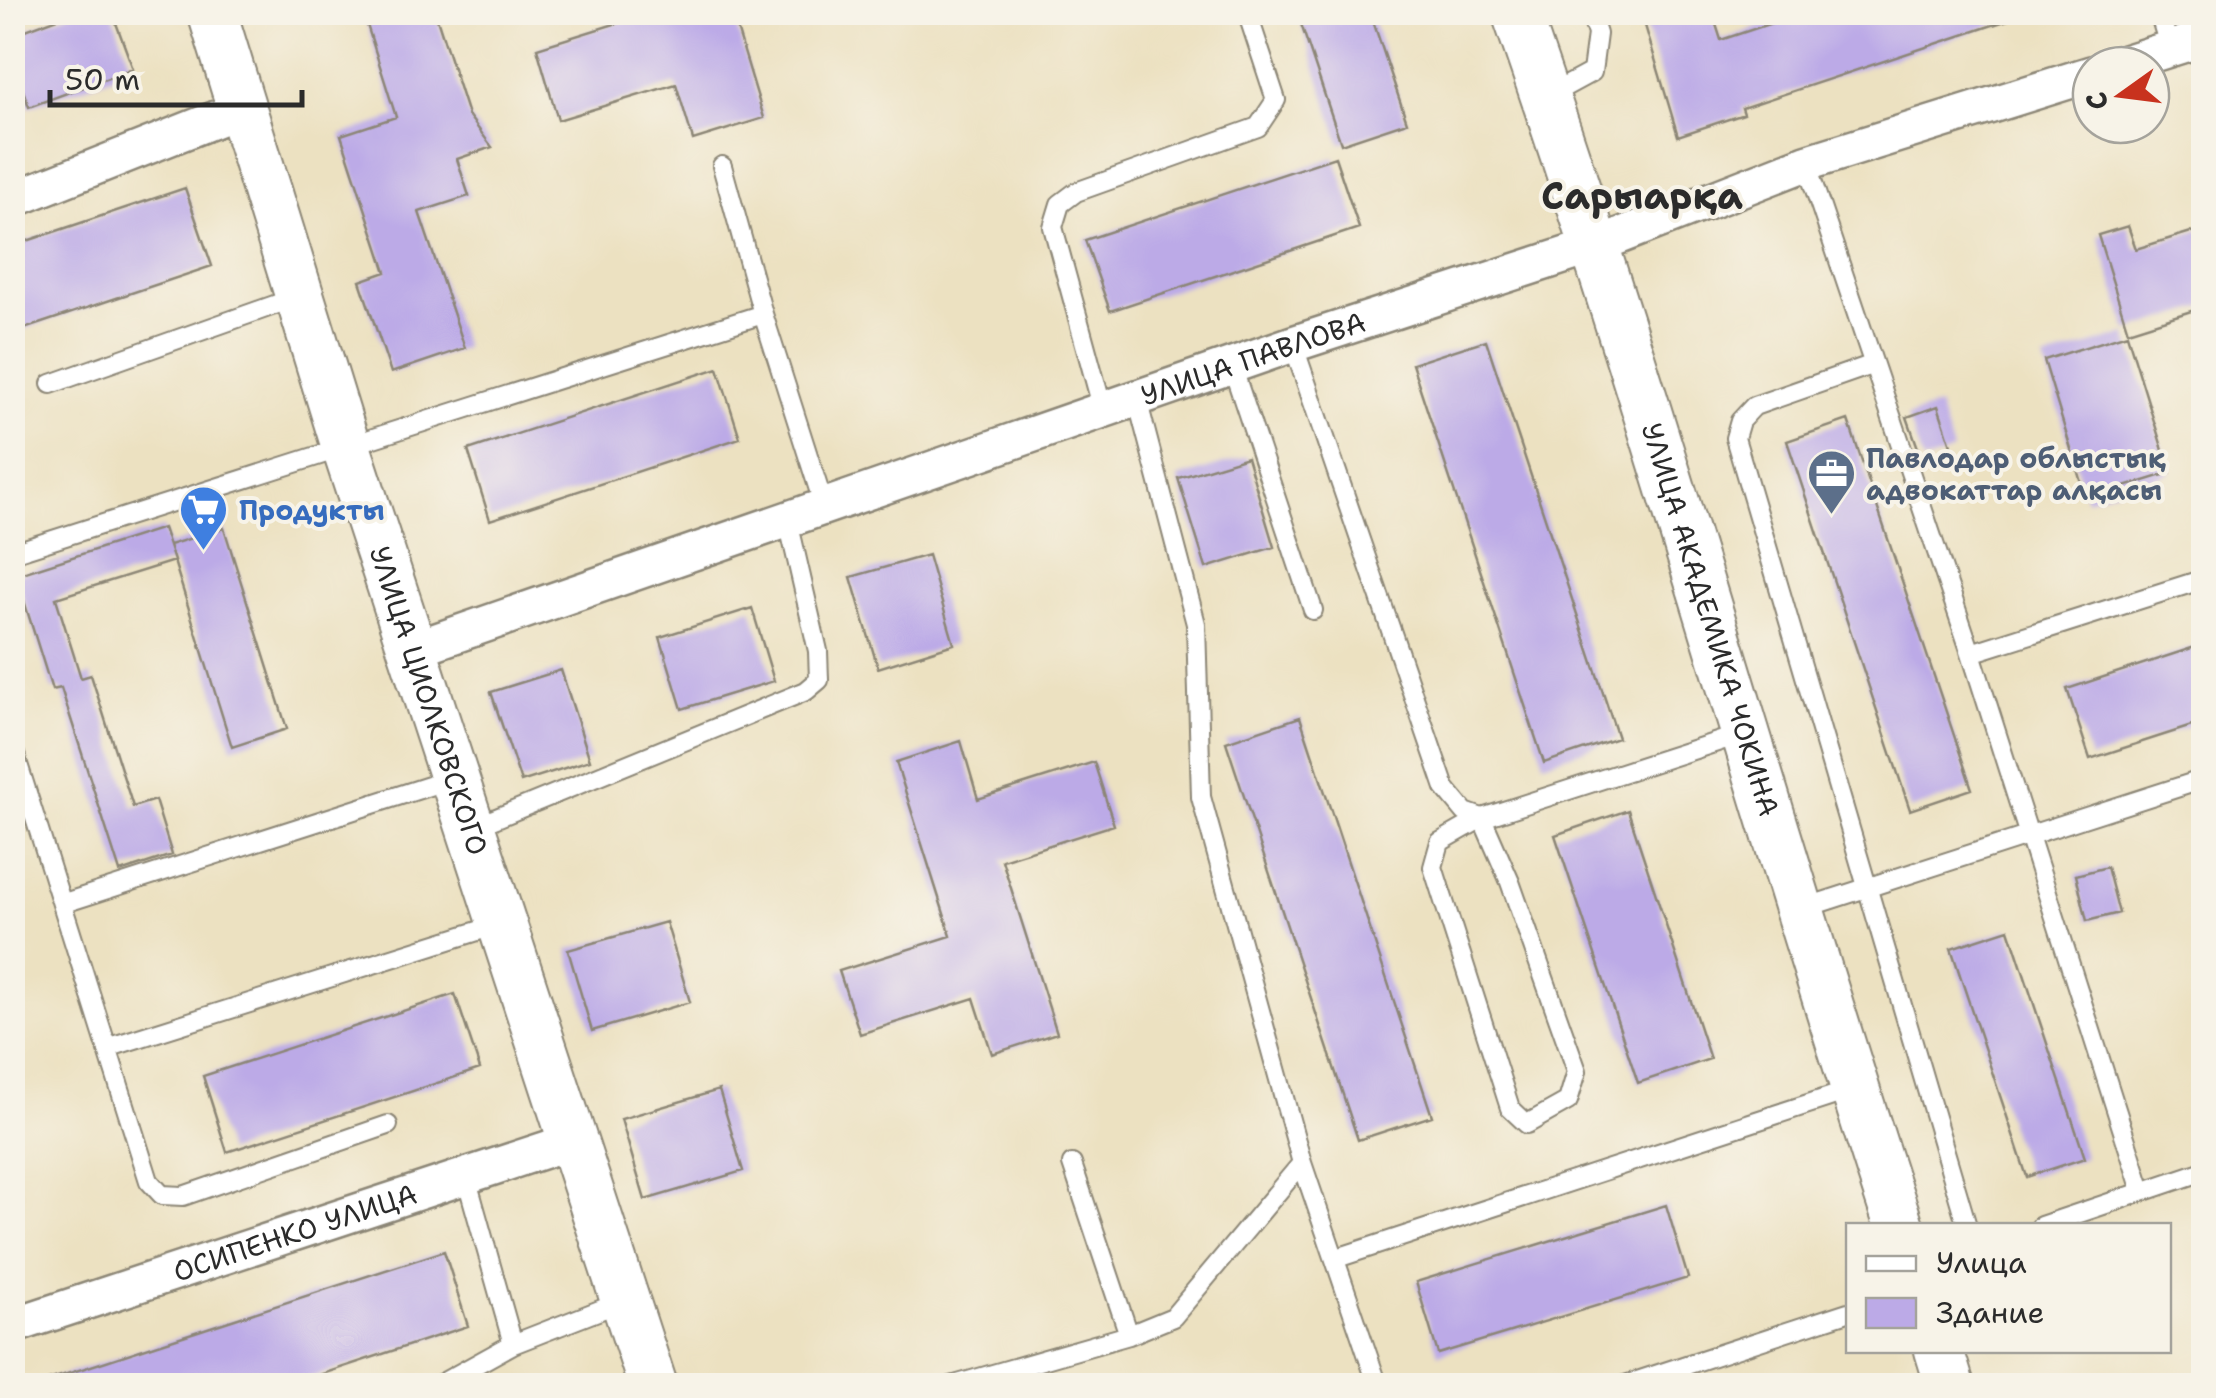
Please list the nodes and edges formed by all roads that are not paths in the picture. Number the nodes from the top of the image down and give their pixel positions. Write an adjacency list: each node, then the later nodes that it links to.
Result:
1 (212, 12): 9 (street, УЛИЦА ЦИОЛКОВСКОГО)
2 (1248, 12): 20 (lane)
3 (1516, 12): 8 (street, УЛИЦА АКАДЕМИКА ЧОКИНА)
4 (1590, 12): 8 (lane)
5 (2159, 12): 6 (lane)
6 (2187, 43)
7 (2071, 80): 10 (street, УЛИЦА ПАВЛОВА)
8 (1546, 97): 13 (street, УЛИЦА АКАДЕМИКА ЧОКИНА)
9 (241, 109): 12 (street); 14 (street, УЛИЦА ЦИОЛКОВСКОГО)
10 (1806, 163): 13 (street, УЛИЦА ПАВЛОВА); 17 (lane)
11 (722, 166): 15 (lane)
12 (12, 200)
13 (1594, 246): 16 (street, УЛИЦА ПАВЛОВА); 29 (street, УЛИЦА АКАДЕМИКА ЧОКИНА)
14 (300, 296): 19 (lane); 21 (street, УЛИЦА ЦИОЛКОВСКОГО)
15 (763, 314): 21 (lane); 22 (lane)
16 (1293, 344): 18 (street, УЛИЦА ПАВЛОВА); 33 (lane)
17 (1871, 364): 28 (lane); 36 (lane)
18 (1232, 366): 20 (street, УЛИЦА ПАВЛОВА); 26 (lane)
19 (50, 384)
20 (1120, 404): 22 (street, УЛИЦА ПАВЛОВА); 44 (lane)
21 (346, 447): 24 (lane); 27 (street, УЛИЦА ЦИОЛКОВСКОГО)
22 (825, 509): 23 (street, УЛИЦА ПАВЛОВА)
23 (788, 521): 27 (street, УЛИЦА ПАВЛОВА); 34 (lane)
24 (12, 554)
25 (2204, 579): 28 (lane)
26 (1313, 610)
27 (414, 649): 31 (street, УЛИЦА ЦИОЛКОВСКОГО)
28 (1971, 652): 35 (lane)
29 (1742, 734): 33 (lane); 38 (street, УЛИЦА АКАДЕМИКА ЧОКИНА)
30 (13, 746): 37 (lane)
31 (455, 778): 34 (street, УЛИЦА ЦИОЛКОВСКОГО); 37 (lane)
32 (2204, 779): 35 (lane)
33 (1482, 818): 33 (lane)
34 (472, 828): 39 (street, УЛИЦА ЦИОЛКОВСКОГО)
35 (2028, 835): 36 (lane); 48 (lane)
36 (1864, 887): 38 (lane); 50 (lane)
37 (64, 903): 40 (lane)
38 (1796, 910): 41 (street, УЛИЦА АКАДЕМИКА ЧОКИНА)
39 (503, 923): 40 (lane); 43 (street, УЛИЦА ЦИОЛКОВСКОГО)
40 (110, 1048): 42 (lane)
41 (1854, 1088): 49 (street, УЛИЦА АКАДЕМИКА ЧОКИНА); 52 (lane)
42 (388, 1125)
43 (575, 1140): 47 (street, ОСИПЕНКО УЛИЦА); 53 (street, УЛИЦА ЦИОЛКОВСКОГО)
44 (1302, 1163): 52 (lane); 56 (lane)
45 (1072, 1164): 56 (lane)
46 (2204, 1171): 48 (lane)
47 (466, 1177): 55 (street, ОСИПЕНКО УЛИЦА); 57 (lane)
48 (2142, 1191): 51 (lane)
49 (1898, 1223)
50 (1966, 1223)
51 (2050, 1223)
52 (1337, 1258): 63 (lane)
53 (626, 1300): 57 (lane); 61 (street, УЛИЦА ЦИОЛКОВСКОГО)
54 (1846, 1313): 64 (lane)
55 (12, 1326)
56 (1129, 1335): 62 (lane)
57 (513, 1344): 59 (lane)
58 (1940, 1353): 65 (street)
59 (460, 1380): 60 (lane)
60 (437, 1386)
61 (653, 1386)
62 (951, 1386)
63 (1378, 1386)
64 (1622, 1386)
65 (1950, 1386)

